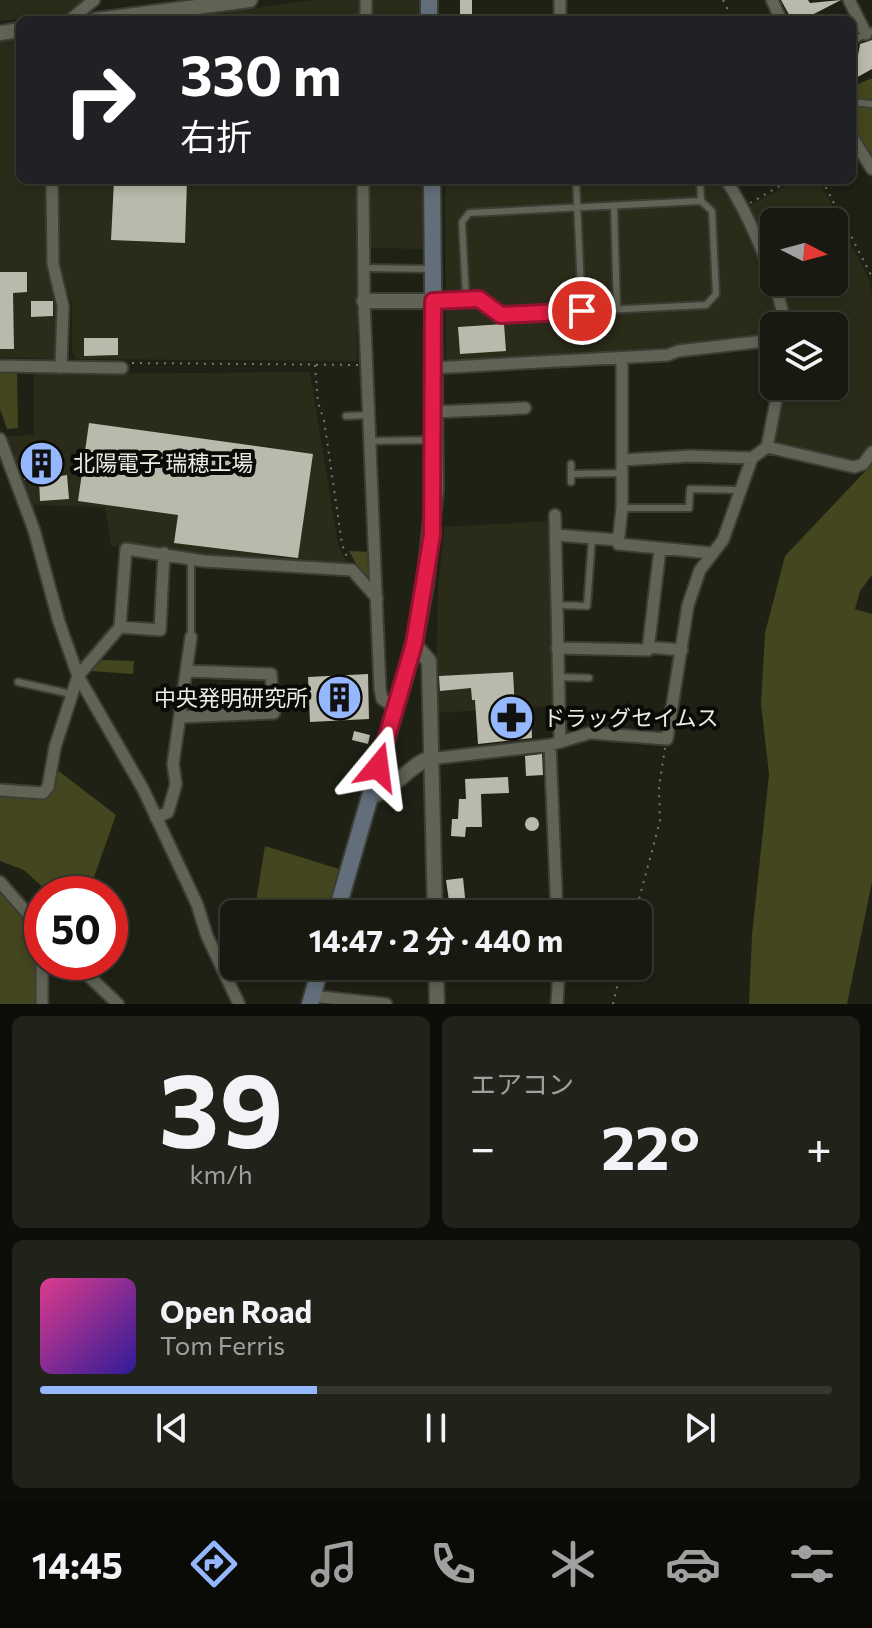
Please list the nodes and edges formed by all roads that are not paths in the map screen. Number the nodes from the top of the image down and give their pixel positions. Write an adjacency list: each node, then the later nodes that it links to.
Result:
1 (94, 0): 6 (street)
2 (250, 0): 4 (street)
3 (849, 0): 8 (street)
4 (229, 1): 5 (street)
5 (194, 14): 7 (street)
6 (75, 16)
7 (161, 16)
8 (865, 35)
9 (856, 143): 10 (street)
10 (872, 169)
11 (52, 184): 32 (street)
12 (363, 184): 20 (street)
13 (432, 184): 21 (main road)
14 (576, 184): 19 (lane)
15 (700, 184): 17 (lane)
16 (729, 184): 27 (street)
17 (701, 201): 18 (lane); 25 (lane)
18 (614, 206): 19 (lane); 25 (lane)
19 (578, 208): 22 (lane); 26 (lane)
20 (364, 268): 21 (lane); 23 (street)
21 (433, 269): 24 (main road)
22 (466, 299): 24 (lane); 26 (lane)
23 (364, 301): 24 (street); 37 (street)
24 (433, 301): 33 (main road)
25 (617, 309): 26 (lane)
26 (582, 311)
27 (782, 312)
28 (760, 342): 29 (street)
29 (622, 358): 33 (street); 45 (street)
30 (0, 366): 32 (street)
31 (123, 366): 32 (street)
32 (61, 368)
33 (433, 368): 36 (main road)
34 (776, 400): 42 (street)
35 (525, 408): 36 (street)
36 (434, 412): 40 (main road)
37 (370, 415): 38 (lane); 41 (street)
38 (346, 416)
39 (0, 439): 67 (street)
40 (435, 440): 41 (lane); 62 (main road)
41 (371, 441): 58 (street)
42 (767, 447): 43 (street); 44 (street)
43 (872, 452)
44 (752, 458): 45 (street); 48 (street)
45 (623, 460): 47 (street)
46 (571, 464): 47 (lane)
47 (623, 473): 49 (street)
48 (739, 490): 49 (lane); 56 (street)
49 (622, 508): 53 (street)
50 (555, 515): 51 (street)
51 (556, 535): 52 (street); 59 (street)
52 (592, 538): 53 (street); 59 (lane)
53 (618, 540): 54 (street)
54 (660, 549): 56 (street); 63 (street)
55 (164, 553): 57 (street); 60 (street); 60 (street)
56 (711, 553): 65 (street)
57 (191, 557): 58 (street); 61 (lane)
58 (377, 598): 72 (street)
59 (557, 605): 64 (street)
60 (120, 627): 67 (street)
61 (191, 637): 66 (street)
62 (414, 644): 72 (main road); 77 (street)
63 (648, 647): 64 (street); 65 (street)
64 (557, 648): 68 (street)
65 (682, 650): 75 (street)
66 (186, 671): 74 (street); 74 (street)
67 (78, 676): 71 (street); 80 (street)
68 (558, 677): 69 (lane); 76 (street)
69 (589, 678)
70 (18, 682): 71 (lane)
71 (71, 694): 78 (street)
72 (395, 707): 79 (main road)
73 (598, 716): 75 (lane)
74 (180, 717): 80 (street)
75 (596, 734): 76 (street)
76 (555, 744): 77 (street); 84 (street)
77 (429, 759): 79 (street); 83 (street)
78 (0, 790)
79 (370, 797): 82 (main road)
80 (156, 818): 94 (street)
81 (0, 882): 85 (street)
82 (340, 900)
83 (434, 900)
84 (557, 900)
85 (24, 909)
86 (42, 980): 92 (street)
87 (93, 980): 93 (street)
88 (317, 980): 91 (main road)
89 (436, 980): 96 (street)
90 (558, 980): 97 (street)
91 (311, 1000): 95 (street)
92 (42, 1004)
93 (118, 1004)
94 (239, 1004)
95 (386, 1004)
96 (437, 1004)
97 (557, 1004)

